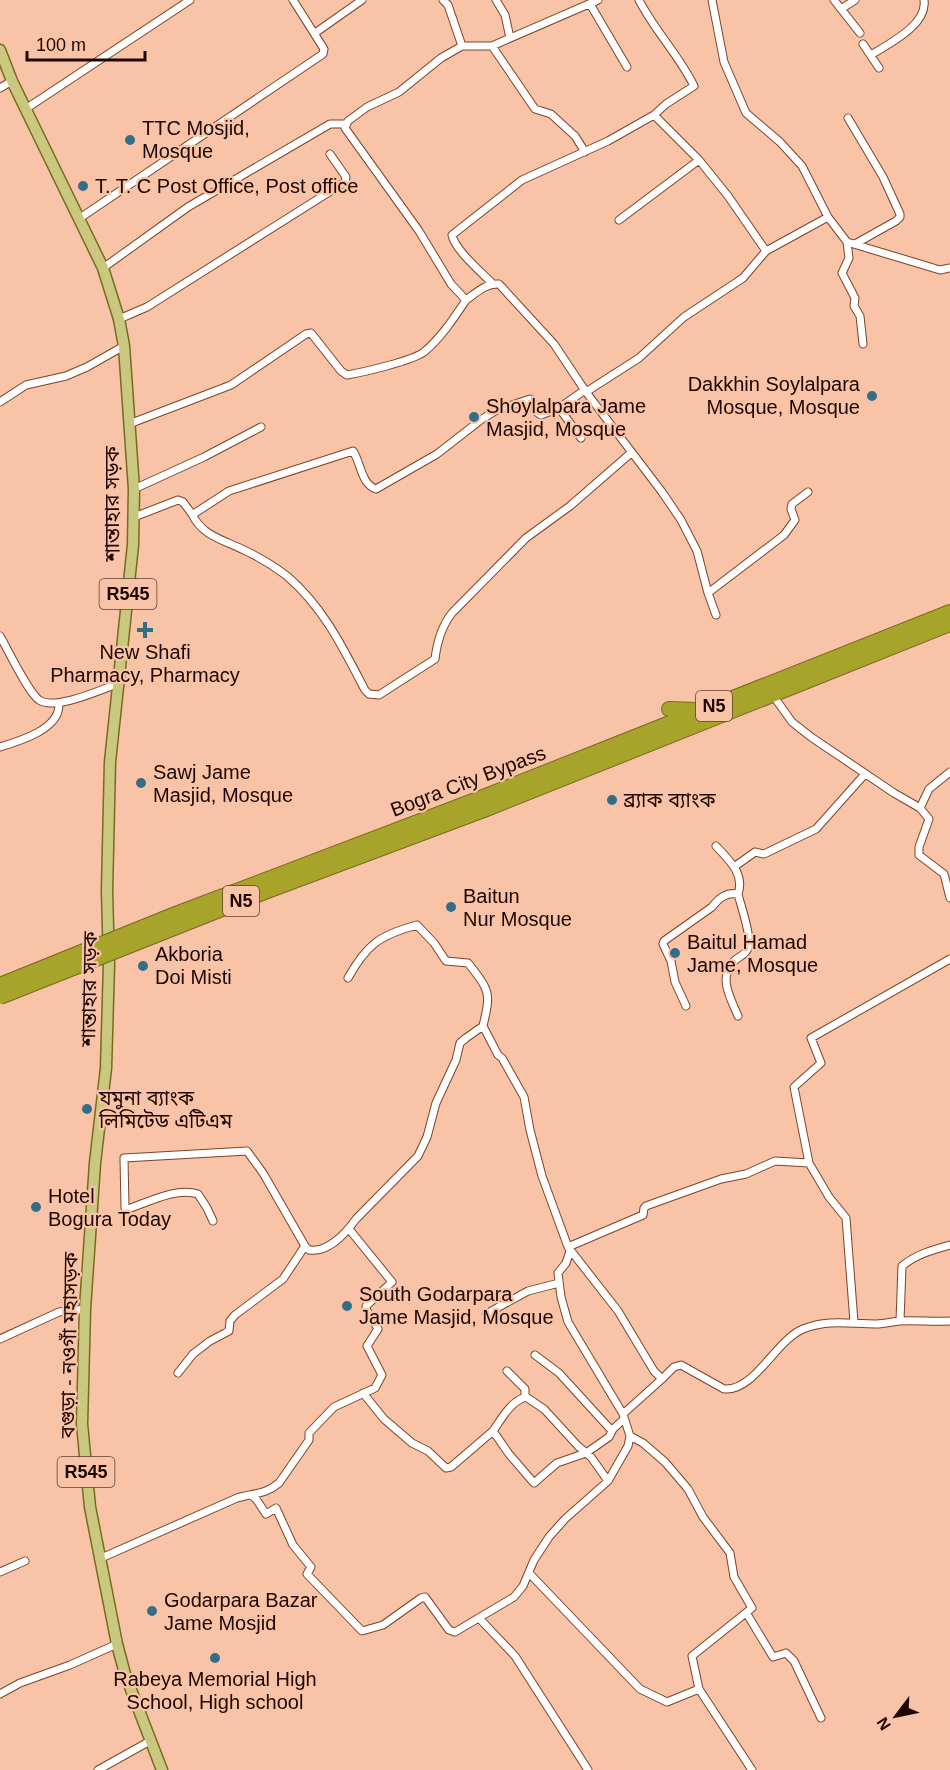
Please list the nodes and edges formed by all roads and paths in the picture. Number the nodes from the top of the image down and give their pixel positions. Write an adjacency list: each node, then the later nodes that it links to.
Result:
1 (190, 0): 26 (street)
2 (293, 0): 14 (street)
3 (362, 0): 14 (street)
4 (443, 0): 18 (street)
5 (496, 0): 16 (street)
6 (597, 0): 12 (street)
7 (639, 0): 27 (street)
8 (712, 0): 33 (street)
9 (834, 0): 13 (street)
10 (855, 0): 13 (street)
11 (924, 0): 21 (street)
12 (590, 4): 16 (street); 22 (street)
13 (842, 9): 15 (street)
14 (315, 33): 34 (street)
15 (860, 33)
16 (510, 38): 19 (street)
17 (863, 44): 21 (street)
18 (462, 46): 19 (street); 29 (street)
19 (492, 46): 30 (street)
20 (0, 50): 24 (main road, শান্তাহার সড়ক / R545)
21 (871, 55): 23 (street)
22 (627, 67)
23 (879, 68)
24 (12, 81): 25 (street); 26 (main road, শান্তাহার সড়ক / R545)
25 (0, 88)
26 (27, 108): 34 (main road, শান্তাহার সড়ক / R545)
27 (654, 115): 30 (street); 32 (street)
28 (848, 118): 37 (street)
29 (345, 124): 39 (street); 42 (street)
30 (585, 152): 41 (street)
31 (330, 154): 43 (street)
32 (699, 160): 35 (street); 38 (street)
33 (828, 217): 36 (street); 38 (street)
34 (80, 218): 39 (main road, শান্তাহার সড়ক / R545)
35 (619, 220)
36 (847, 242): 37 (street); 44 (street)
37 (855, 244): 40 (street)
38 (766, 251): 46 (street)
39 (103, 268): 43 (main road, শান্তাহার সড়ক / R545)
40 (950, 268)
41 (492, 284): 42 (street); 46 (street)
42 (466, 300): 49 (street)
43 (119, 319): 45 (main road, শান্তাহার সড়ক / R545)
44 (863, 344)
45 (124, 346): 47 (street); 49 (main road, শান্তাহার সড়ক / R545)
46 (585, 391): 48 (street); 52 (street)
47 (0, 402)
48 (559, 408): 51 (street); 55 (street)
49 (129, 424): 53 (main road, শান্তাহার সড়ক / R545)
50 (261, 427): 53 (street)
51 (581, 438)
52 (631, 453): 55 (street); 57 (street)
53 (134, 489): 56 (main road, শান্তাহার সড়ক / R545)
54 (808, 492): 57 (street)
55 (192, 514): 56 (street)
56 (134, 518): 62 (main road, শান্তাহার সড়ক / R545)
57 (708, 593): 59 (street)
58 (950, 612): 66 (highway, Bogra City Bypass / N5)
59 (716, 615)
60 (950, 624): 70 (highway, Bogra City Bypass / N5)
61 (0, 636): 64 (street)
62 (120, 682): 64 (street); 83 (main road, শান্তাহার সড়ক / R545)
63 (777, 701): 69 (street)
64 (59, 704): 67 (street)
65 (669, 709): 66 (highway)
66 (704, 710): 70 (highway, Bogra City Bypass / N5)
67 (0, 747)
68 (950, 772): 71 (street)
69 (865, 774): 71 (street); 73 (street)
70 (481, 804): 78 (highway, Bogra City Bypass / N5, bridge); 79 (highway, Bogra City Bypass / N5, bridge)
71 (920, 808): 75 (street)
72 (716, 846): 73 (street)
73 (734, 867): 74 (street)
74 (738, 894): 80 (street); 81 (street)
75 (950, 898)
76 (950, 959): 84 (street)
77 (348, 978): 82 (street)
78 (0, 985)
79 (0, 997)
80 (686, 1006)
81 (738, 1016)
82 (483, 1026): 86 (street); 89 (street)
83 (95, 1163): 91 (main road, বগুড়া - নওগাঁ মহাসড়ক / R545)
84 (809, 1163): 89 (street); 95 (street)
85 (213, 1221): 88 (street)
86 (349, 1229): 88 (street); 101 (street)
87 (950, 1245): 93 (street)
88 (305, 1246): 99 (street)
89 (569, 1249): 90 (street); 100 (street)
90 (559, 1283): 92 (street); 103 (street)
91 (86, 1309): 96 (street); 110 (main road, বগুড়া - নওগাঁ মহাসড়ক / R545)
92 (486, 1314)
93 (900, 1321): 94 (street); 95 (street)
94 (950, 1321)
95 (854, 1322): 100 (street)
96 (0, 1339)
97 (535, 1355): 105 (street)
98 (507, 1371): 102 (street)
99 (178, 1373)
100 (662, 1379): 103 (street)
101 (363, 1393): 104 (street); 109 (street)
102 (525, 1396): 104 (street); 107 (street)
103 (624, 1416): 105 (street); 106 (street)
104 (493, 1431): 107 (street)
105 (612, 1431): 107 (street)
106 (630, 1436): 108 (street); 114 (street)
107 (586, 1454): 108 (street)
108 (608, 1481): 113 (street)
109 (252, 1496): 110 (street); 115 (street)
110 (99, 1559): 116 (main road, বগুড়া - নওগাঁ মহাসড়ক / R545)
111 (25, 1561): 112 (street)
112 (0, 1572)
113 (530, 1574): 115 (street); 117 (street)
114 (747, 1614): 117 (street); 119 (street)
115 (479, 1618): 123 (street)
116 (117, 1644): 118 (street); 120 (main road, বগুড়া - নওগাঁ মহাসড়ক / R545)
117 (699, 1689): 124 (street)
118 (0, 1694)
119 (821, 1718)
120 (150, 1741): 121 (street); 122 (main road, বগুড়া - নওগাঁ মহাসড়ক / R545)
121 (98, 1770)
122 (162, 1770)
123 (588, 1770)
124 (752, 1770)

